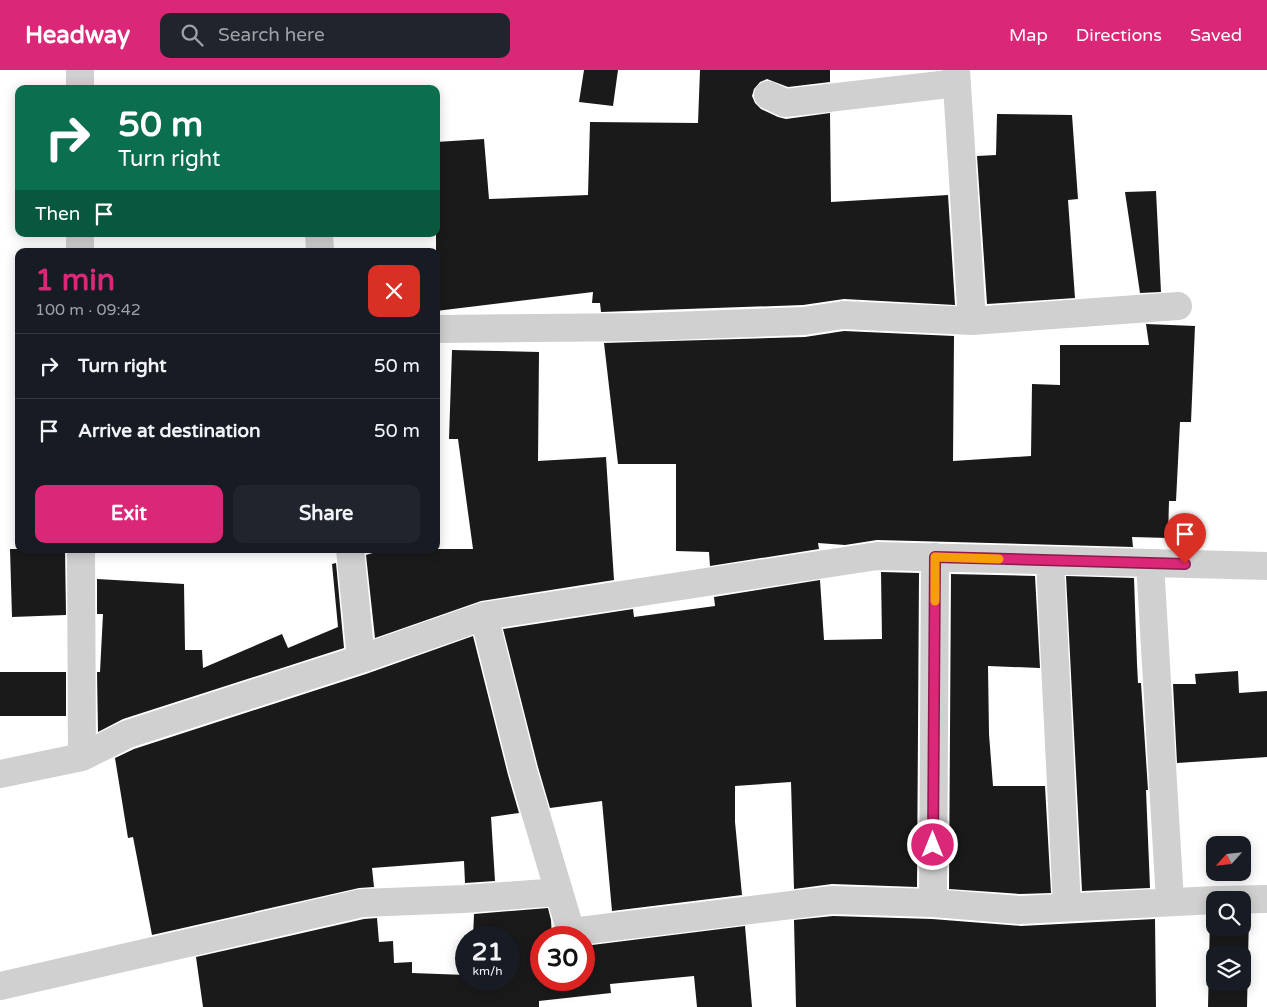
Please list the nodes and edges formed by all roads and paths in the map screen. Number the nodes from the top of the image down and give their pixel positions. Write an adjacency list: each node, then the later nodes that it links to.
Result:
1 (80, 70): 3 (street)
2 (956, 76): 4 (street); 6 (street)
3 (80, 85)
4 (768, 95)
5 (1178, 306): 6 (street)
6 (972, 321): 7 (street)
7 (440, 329)
8 (81, 553): 16 (street)
9 (350, 553): 15 (street)
10 (935, 557): 11 (street); 14 (street); 23 (street)
11 (1050, 561): 12 (street); 24 (street)
12 (1150, 563): 13 (street); 22 (street)
13 (1267, 566)
14 (484, 616): 15 (street); 18 (street)
15 (362, 659): 16 (street)
16 (82, 757): 17 (street)
17 (0, 774)
18 (559, 892): 23 (street); 25 (street)
19 (1251, 899): 20 (street)
20 (1267, 899)
21 (1206, 900): 22 (street)
22 (1170, 901): 24 (street)
23 (933, 903): 24 (street)
24 (1067, 907)
25 (0, 986)

